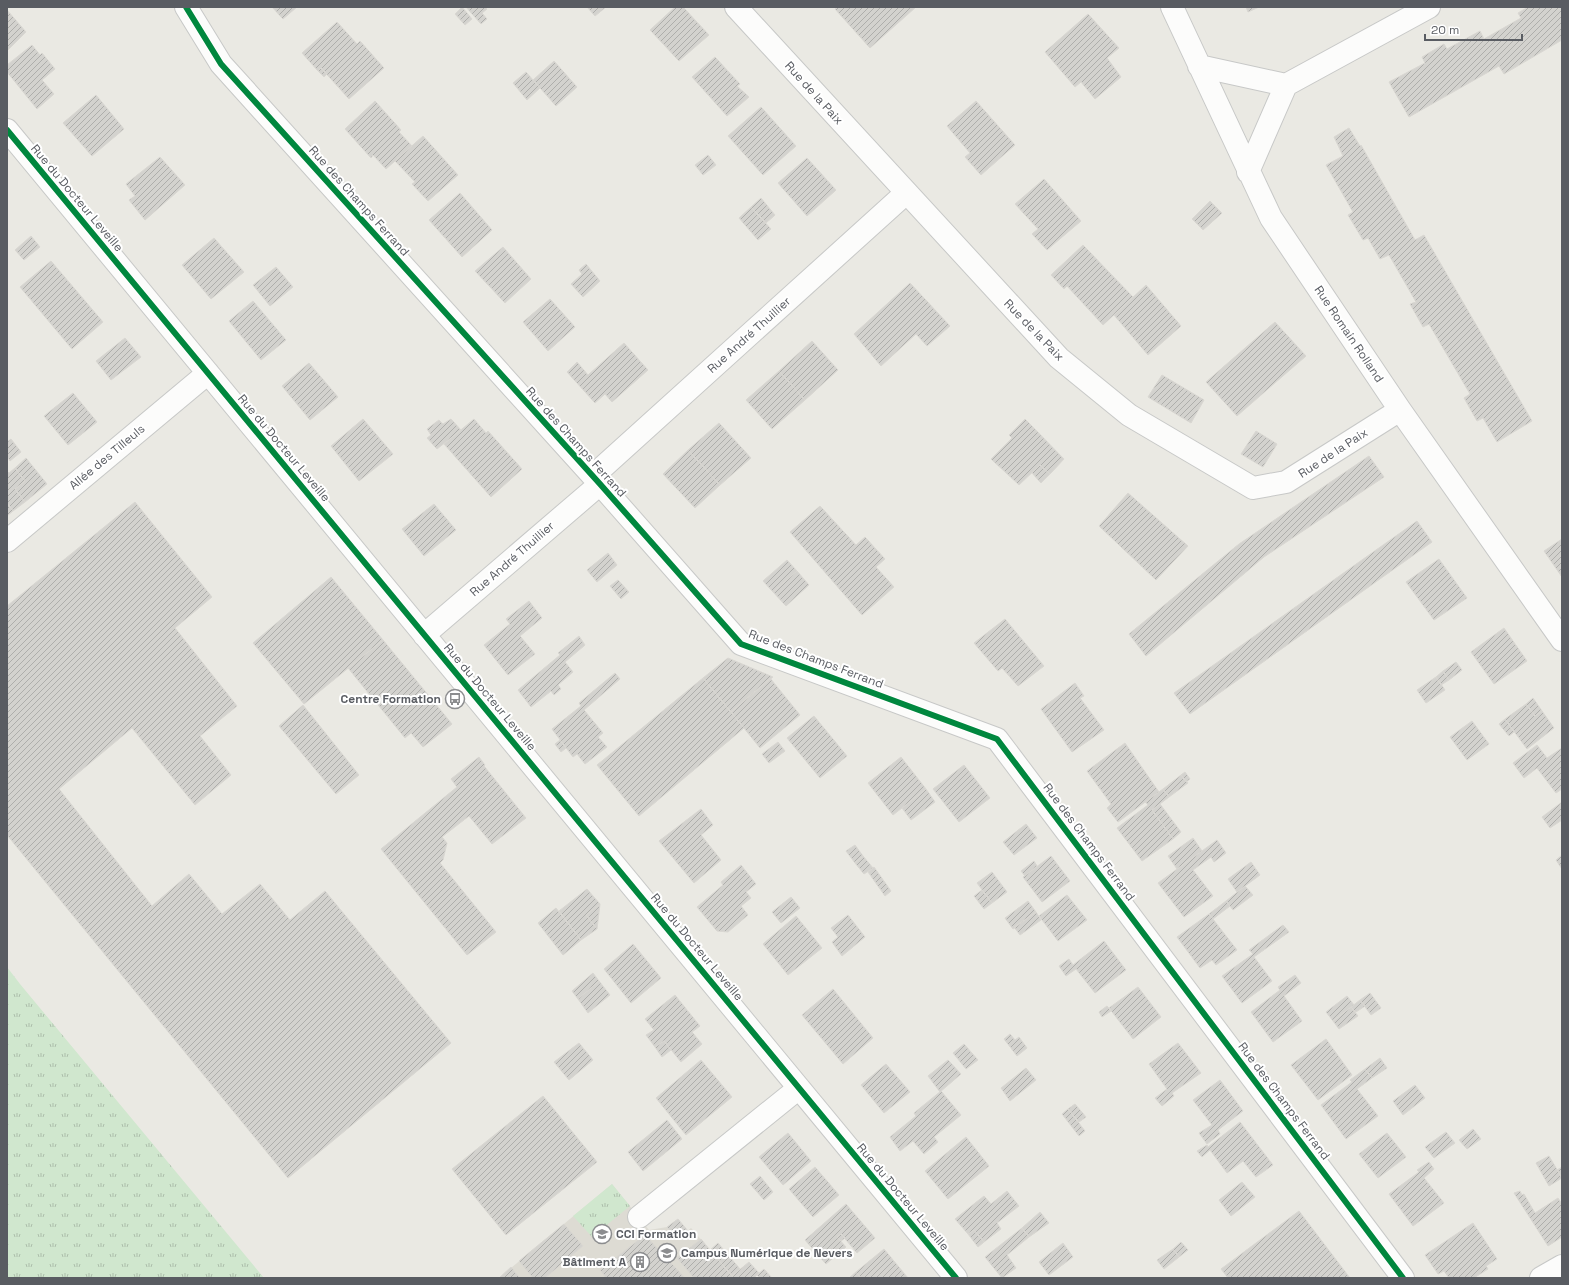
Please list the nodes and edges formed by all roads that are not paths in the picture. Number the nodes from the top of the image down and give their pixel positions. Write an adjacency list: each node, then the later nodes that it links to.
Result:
1 (186, 7): 12 (street, Rue des Champs Ferrand)
2 (736, 7): 9 (street, Rue de la Paix)
3 (1172, 7): 5 (street, Rue Romain Rolland)
4 (1429, 7): 6 (street)
5 (1199, 66): 6 (street); 8 (street, Rue Romain Rolland)
6 (1286, 85): 8 (street)
7 (7, 130): 10 (street, Rue du Docteur Leveille)
8 (1248, 172): 11 (street, Rue Romain Rolland)
9 (906, 194): 11 (street, Rue de la Paix); 12 (street, Rue André Thuillier)
10 (208, 373): 13 (street, Allée des Tilleuls); 14 (street, Rue du Docteur Leveille)
11 (1400, 410): 15 (street, Rue Romain Rolland)
12 (596, 480): 14 (street, Rue André Thuillier); 20 (street, Rue des Champs Ferrand)
13 (7, 541)
14 (424, 635): 16 (street, Rue du Docteur Leveille)
15 (1562, 640)
16 (799, 1088): 17 (street); 19 (street, Rue du Docteur Leveille)
17 (639, 1217)
18 (1562, 1266): 21 (street)
19 (956, 1278)
20 (1403, 1278)
21 (1541, 1278)

